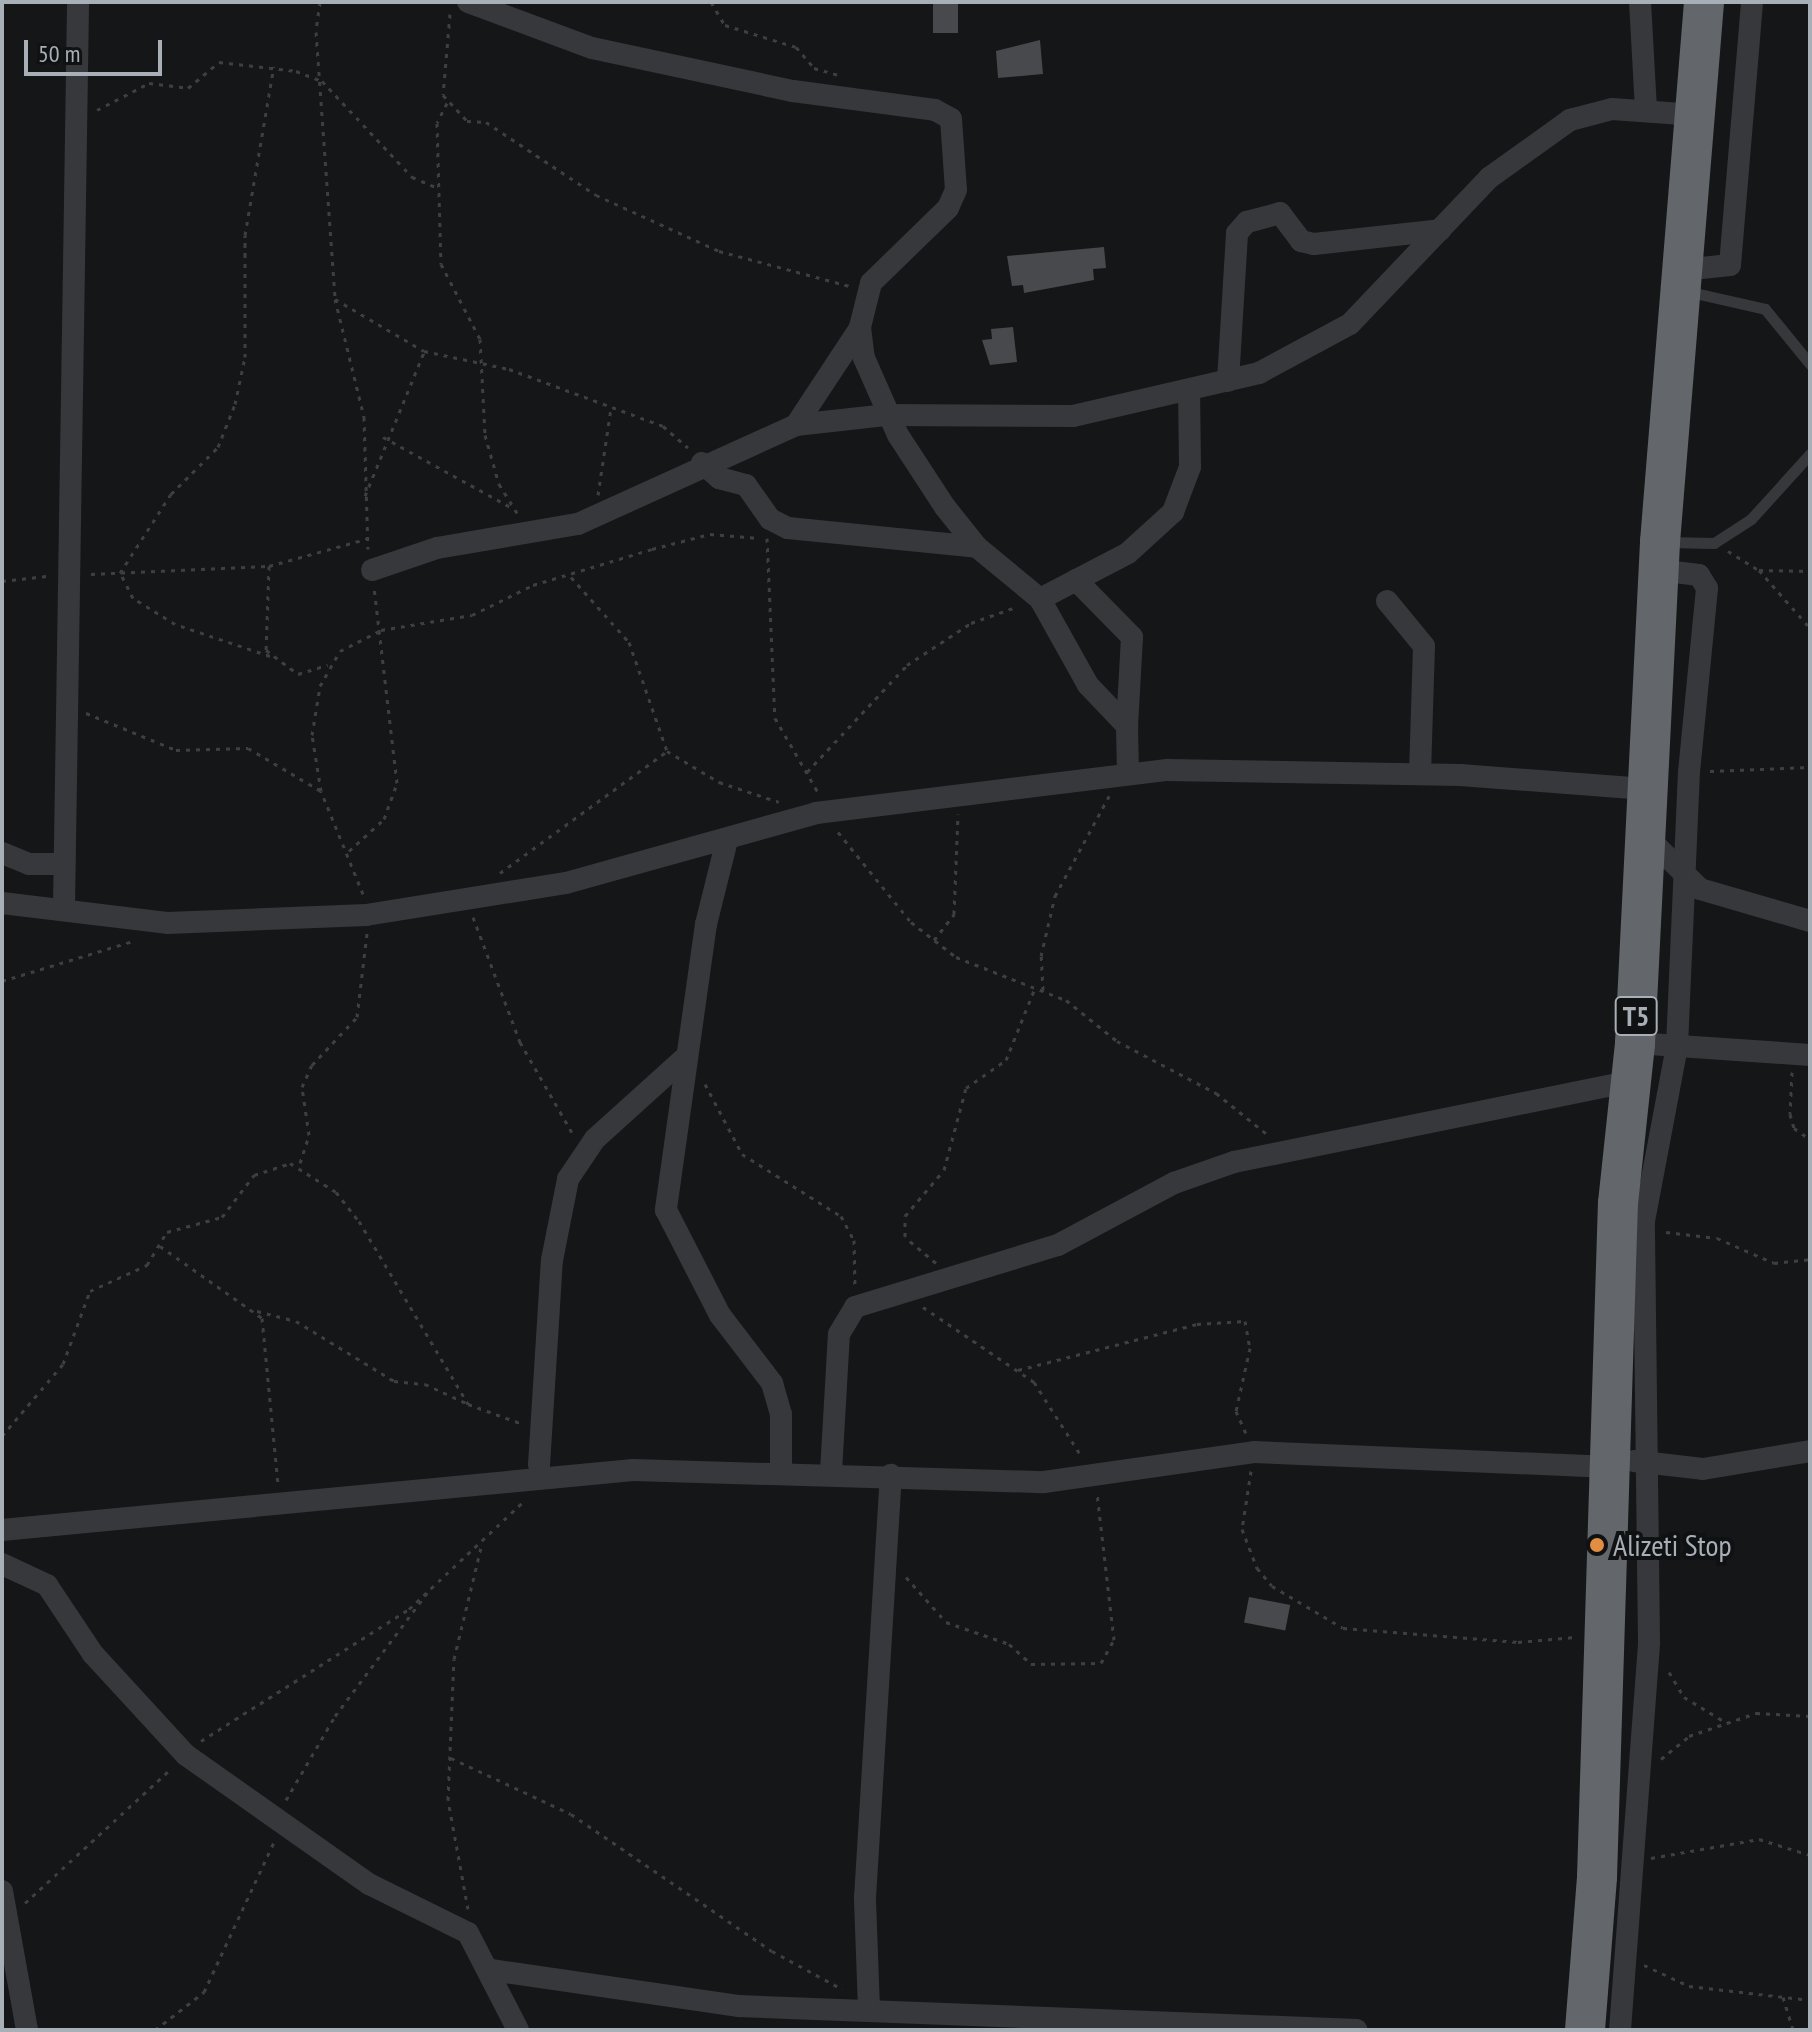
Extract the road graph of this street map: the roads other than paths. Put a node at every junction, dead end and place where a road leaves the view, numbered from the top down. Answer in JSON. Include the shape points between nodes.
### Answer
{"nodes":[{"id":1,"x":78,"y":2,"type":"edge"},
{"id":2,"x":468,"y":2,"type":"edge"},
{"id":3,"x":1640,"y":2,"type":"edge"},
{"id":4,"x":1704,"y":2,"type":"edge"},
{"id":5,"x":1752,"y":2,"type":"edge"},
{"id":6,"x":1646,"y":111,"type":"junction"},
{"id":7,"x":1696,"y":115,"type":"junction"},
{"id":8,"x":1440,"y":230,"type":"junction"},
{"id":9,"x":1682,"y":281,"type":"junction"},
{"id":10,"x":860,"y":327,"type":"junction"},
{"id":11,"x":1810,"y":364,"type":"edge"},
{"id":12,"x":1228,"y":381,"type":"junction"},
{"id":13,"x":1189,"y":390,"type":"junction"},
{"id":14,"x":887,"y":415,"type":"junction"},
{"id":15,"x":796,"y":425,"type":"junction"},
{"id":16,"x":1810,"y":454,"type":"edge"},
{"id":17,"x":702,"y":463,"type":"junction"},
{"id":18,"x":977,"y":547,"type":"junction"},
{"id":19,"x":1659,"y":556,"type":"junction"},
{"id":20,"x":372,"y":570,"type":"road end"},
{"id":21,"x":1076,"y":580,"type":"junction"},
{"id":22,"x":1040,"y":599,"type":"junction"},
{"id":23,"x":1387,"y":601,"type":"dead end"},
{"id":24,"x":1127,"y":726,"type":"junction"},
{"id":25,"x":1124,"y":774,"type":"junction"},
{"id":26,"x":1420,"y":774,"type":"junction"},
{"id":27,"x":1648,"y":789,"type":"junction"},
{"id":28,"x":1644,"y":835,"type":"junction"},
{"id":29,"x":727,"y":840,"type":"junction"},
{"id":30,"x":2,"y":853,"type":"edge"},
{"id":31,"x":64,"y":864,"type":"junction"},
{"id":32,"x":1684,"y":873,"type":"junction"},
{"id":33,"x":2,"y":903,"type":"edge"},
{"id":34,"x":64,"y":908,"type":"junction"},
{"id":35,"x":1810,"y":921,"type":"edge"},
{"id":36,"x":1677,"y":1046,"type":"junction"},
{"id":37,"x":1801,"y":1054,"type":"edge"},
{"id":38,"x":687,"y":1056,"type":"junction"},
{"id":39,"x":1633,"y":1062,"type":"junction"},
{"id":40,"x":1810,"y":1451,"type":"edge"},
{"id":41,"x":1605,"y":1462,"type":"junction"},
{"id":42,"x":1649,"y":1463,"type":"junction"},
{"id":43,"x":831,"y":1472,"type":"junction"},
{"id":44,"x":781,"y":1473,"type":"junction"},
{"id":45,"x":541,"y":1474,"type":"junction"},
{"id":46,"x":891,"y":1475,"type":"junction"},
{"id":47,"x":2,"y":1530,"type":"edge"},
{"id":48,"x":2,"y":1564,"type":"edge"},
{"id":49,"x":3,"y":1897,"type":"edge"},
{"id":50,"x":491,"y":1970,"type":"junction"},
{"id":51,"x":869,"y":2004,"type":"junction"},
{"id":52,"x":27,"y":2030,"type":"edge"},
{"id":53,"x":518,"y":2030,"type":"edge"},
{"id":54,"x":1357,"y":2030,"type":"edge"},
{"id":55,"x":1585,"y":2030,"type":"edge"},
{"id":56,"x":1620,"y":2030,"type":"edge"}],
"edges":[{"from":1,"to":31,"type":"street","via":[[72,120]]},
{"from":2,"to":10,"type":"street","via":[[592,48],[793,91],[935,110],[951,119],[958,172],[948,208],[871,283]]},
{"from":3,"to":6,"type":"street"},
{"from":4,"to":7,"type":"highway","number":"T5"},
{"from":5,"to":9,"type":"street","via":[[1730,265]]},
{"from":6,"to":7,"type":"street"},
{"from":6,"to":8,"type":"street","via":[[1612,109],[1570,120],[1517,153]]},
{"from":7,"to":9,"type":"highway","number":"T5"},
{"from":8,"to":12,"type":"street","via":[[1350,324],[1275,366]]},
{"from":8,"to":12,"type":"street","via":[[1314,244],[1301,241],[1280,213],[1247,222],[1237,233]]},
{"from":9,"to":11,"type":"lane","via":[[1765,309]]},
{"from":9,"to":19,"type":"highway","number":"T5"},
{"from":10,"to":14,"type":"street","via":[[864,358]]},
{"from":10,"to":15,"type":"street"},
{"from":12,"to":13,"type":"street"},
{"from":13,"to":14,"type":"street","via":[[1073,416]]},
{"from":13,"to":21,"type":"street","via":[[1190,467],[1173,512],[1128,553]]},
{"from":14,"to":15,"type":"street"},
{"from":14,"to":18,"type":"street"},
{"from":15,"to":17,"type":"street"},
{"from":16,"to":19,"type":"lane","via":[[1751,519],[1714,543]]},
{"from":17,"to":18,"type":"street","via":[[719,478],[750,488],[768,529]]},
{"from":17,"to":20,"type":"street","via":[[597,517],[437,548]]},
{"from":18,"to":22,"type":"street"},
{"from":19,"to":27,"type":"highway","number":"T5"},
{"from":19,"to":32,"type":"street","via":[[1706,583]]},
{"from":21,"to":22,"type":"street"},
{"from":21,"to":24,"type":"street","via":[[1132,637]]},
{"from":22,"to":24,"type":"street","via":[[1088,685]]},
{"from":23,"to":26,"type":"street","via":[[1424,646]]},
{"from":24,"to":25,"type":"street"},
{"from":25,"to":26,"type":"street"},
{"from":25,"to":29,"type":"street","via":[[822,812]]},
{"from":26,"to":27,"type":"street"},
{"from":27,"to":28,"type":"highway","number":"T5"},
{"from":28,"to":32,"type":"street"},
{"from":28,"to":39,"type":"highway","number":"T5"},
{"from":29,"to":34,"type":"street","via":[[579,880],[366,915],[167,923]]},
{"from":29,"to":38,"type":"street"},
{"from":30,"to":31,"type":"street","via":[[29,864]]},
{"from":31,"to":34,"type":"street"},
{"from":32,"to":35,"type":"street","via":[[1737,903]]},
{"from":32,"to":36,"type":"street"},
{"from":33,"to":34,"type":"street"},
{"from":36,"to":37,"type":"street"},
{"from":36,"to":39,"type":"street"},
{"from":36,"to":42,"type":"street","via":[[1644,1221]]},
{"from":38,"to":44,"type":"street","via":[[667,1219],[720,1315],[772,1383],[781,1414]]},
{"from":38,"to":45,"type":"street","via":[[583,1151],[568,1179],[554,1246]]},
{"from":39,"to":41,"type":"highway","number":"T5"},
{"from":39,"to":43,"type":"street","via":[[1287,1155],[1203,1171],[1058,1245],[855,1307],[839,1334]]},
{"from":40,"to":42,"type":"street","via":[[1703,1469]]},
{"from":41,"to":42,"type":"street"},
{"from":41,"to":46,"type":"street","via":[[1254,1452],[1044,1482]]},
{"from":41,"to":55,"type":"highway","number":"T5","via":[[1597,1877]]},
{"from":42,"to":56,"type":"street","via":[[1649,1642]]},
{"from":43,"to":44,"type":"street"},
{"from":43,"to":46,"type":"street"},
{"from":44,"to":45,"type":"street"},
{"from":45,"to":47,"type":"street"},
{"from":46,"to":51,"type":"street","via":[[882,1531],[865,1898]]},
{"from":48,"to":50,"type":"street","via":[[47,1585],[93,1654],[186,1755],[369,1884],[472,1938]]},
{"from":49,"to":52,"type":"street"},
{"from":50,"to":51,"type":"street","via":[[739,2006]]},
{"from":50,"to":53,"type":"street"},
{"from":51,"to":54,"type":"street"}]}
